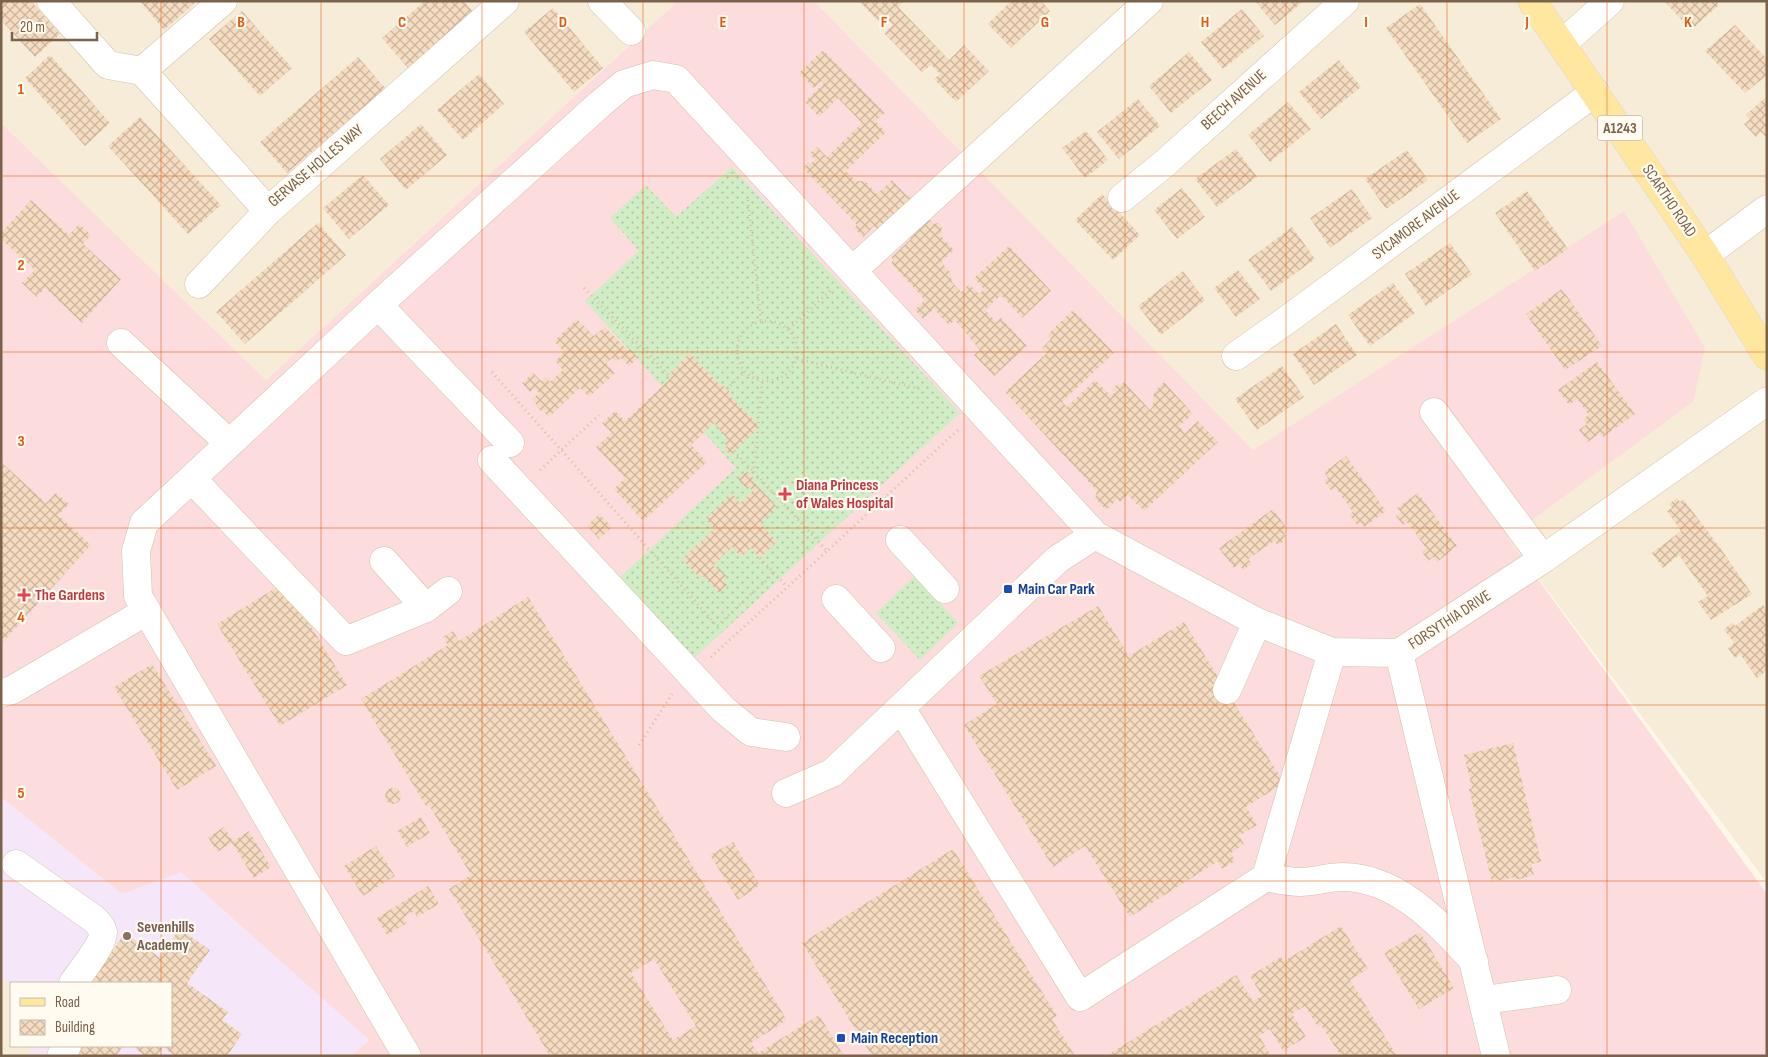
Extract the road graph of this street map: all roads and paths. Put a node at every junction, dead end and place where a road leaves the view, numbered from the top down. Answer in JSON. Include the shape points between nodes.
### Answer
{"nodes":[{"id":1,"x":51,"y":1,"type":"edge"},
{"id":2,"x":223,"y":1,"type":"edge"},
{"id":3,"x":505,"y":1,"type":"edge"},
{"id":4,"x":602,"y":1,"type":"edge"},
{"id":5,"x":1149,"y":1,"type":"edge"},
{"id":6,"x":1345,"y":1,"type":"edge"},
{"id":7,"x":1532,"y":1,"type":"edge"},
{"id":8,"x":1610,"y":1,"type":"edge"},
{"id":9,"x":631,"y":31,"type":"dead end"},
{"id":10,"x":1562,"y":44,"type":"junction"},
{"id":11,"x":142,"y":71,"type":"junction"},
{"id":12,"x":1595,"y":92,"type":"junction"},
{"id":13,"x":759,"y":168,"type":"junction"},
{"id":14,"x":1122,"y":198,"type":"dead end"},
{"id":15,"x":1767,"y":208,"type":"edge"},
{"id":16,"x":268,"y":211,"type":"junction"},
{"id":17,"x":1706,"y":256,"type":"junction"},
{"id":18,"x":853,"y":270,"type":"junction"},
{"id":19,"x":199,"y":284,"type":"dead end"},
{"id":20,"x":584,"y":288,"type":"dead end"},
{"id":21,"x":378,"y":305,"type":"junction"},
{"id":22,"x":760,"y":321,"type":"junction"},
{"id":23,"x":789,"y":329,"type":"junction"},
{"id":24,"x":122,"y":343,"type":"dead end"},
{"id":25,"x":646,"y":352,"type":"junction"},
{"id":26,"x":736,"y":352,"type":"junction"},
{"id":27,"x":1236,"y":356,"type":"dead end"},
{"id":28,"x":1767,"y":356,"type":"edge"},
{"id":29,"x":797,"y":360,"type":"junction"},
{"id":30,"x":492,"y":372,"type":"dead end"},
{"id":31,"x":744,"y":372,"type":"junction"},
{"id":32,"x":668,"y":374,"type":"dead end"},
{"id":33,"x":762,"y":382,"type":"junction"},
{"id":34,"x":955,"y":382,"type":"junction"},
{"id":35,"x":726,"y":389,"type":"dead end"},
{"id":36,"x":1767,"y":401,"type":"edge"},
{"id":37,"x":980,"y":409,"type":"junction"},
{"id":38,"x":1434,"y":412,"type":"dead end"},
{"id":39,"x":598,"y":415,"type":"dead end"},
{"id":40,"x":229,"y":443,"type":"junction"},
{"id":41,"x":734,"y":451,"type":"dead end"},
{"id":42,"x":754,"y":472,"type":"junction"},
{"id":43,"x":192,"y":479,"type":"junction"},
{"id":44,"x":519,"y":489,"type":"junction"},
{"id":45,"x":1095,"y":536,"type":"junction"},
{"id":46,"x":900,"y":540,"type":"dead end"},
{"id":47,"x":827,"y":551,"type":"junction"},
{"id":48,"x":760,"y":558,"type":"dead end"},
{"id":49,"x":1543,"y":559,"type":"junction"},
{"id":50,"x":384,"y":562,"type":"dead end"},
{"id":51,"x":774,"y":572,"type":"junction"},
{"id":52,"x":788,"y":587,"type":"junction"},
{"id":53,"x":945,"y":589,"type":"dead end"},
{"id":54,"x":448,"y":591,"type":"dead end"},
{"id":55,"x":836,"y":599,"type":"dead end"},
{"id":56,"x":426,"y":608,"type":"junction"},
{"id":57,"x":147,"y":611,"type":"junction"},
{"id":58,"x":1257,"y":622,"type":"junction"},
{"id":59,"x":881,"y":648,"type":"dead end"},
{"id":60,"x":1332,"y":652,"type":"junction"},
{"id":61,"x":1399,"y":653,"type":"junction"},
{"id":62,"x":691,"y":675,"type":"junction"},
{"id":63,"x":1226,"y":690,"type":"dead end"},
{"id":64,"x":1,"y":693,"type":"edge"},
{"id":65,"x":901,"y":708,"type":"junction"},
{"id":66,"x":786,"y":737,"type":"dead end"},
{"id":67,"x":639,"y":745,"type":"dead end"},
{"id":68,"x":786,"y":793,"type":"dead end"},
{"id":69,"x":16,"y":864,"type":"dead end"},
{"id":70,"x":1266,"y":877,"type":"junction"},
{"id":71,"x":1474,"y":961,"type":"junction"},
{"id":72,"x":75,"y":982,"type":"edge"},
{"id":73,"x":1558,"y":990,"type":"dead end"},
{"id":74,"x":1484,"y":1000,"type":"junction"},
{"id":75,"x":407,"y":1056,"type":"edge"},
{"id":76,"x":1496,"y":1056,"type":"edge"}],
"edges":[{"from":1,"to":11,"type":"street","via":[[108,65]]},
{"from":2,"to":11,"type":"street"},
{"from":3,"to":16,"type":"street","name":"GERVASE HOLLES WAY"},
{"from":4,"to":9,"type":"street"},
{"from":5,"to":18,"type":"street"},
{"from":6,"to":14,"type":"street","name":"BEECH AVENUE"},
{"from":7,"to":10,"type":"main road","name":"SCARTHO ROAD","number":"A1243"},
{"from":8,"to":10,"type":"street"},
{"from":10,"to":12,"type":"main road","name":"SCARTHO ROAD","number":"A1243"},
{"from":11,"to":16,"type":"street","name":"GERVASE HOLLES WAY"},
{"from":12,"to":17,"type":"main road","name":"SCARTHO ROAD","number":"A1243"},
{"from":12,"to":27,"type":"street","name":"SYCAMORE AVENUE"},
{"from":13,"to":18,"type":"street"},
{"from":13,"to":21,"type":"street","via":[[676,79],[653,75],[624,84]]},
{"from":13,"to":22,"type":"path","via":[[746,181]]},
{"from":15,"to":17,"type":"street"},
{"from":16,"to":19,"type":"street"},
{"from":17,"to":28,"type":"main road","name":"SCARTHO ROAD","number":"A1243"},
{"from":18,"to":23,"type":"path"},
{"from":18,"to":34,"type":"street"},
{"from":20,"to":25,"type":"path"},
{"from":21,"to":40,"type":"street"},
{"from":21,"to":44,"type":"street","via":[[501,451]]},
{"from":22,"to":23,"type":"path","via":[[771,321]]},
{"from":22,"to":26,"type":"path","via":[[744,331]]},
{"from":23,"to":29,"type":"path","via":[[798,351]]},
{"from":24,"to":40,"type":"street"},
{"from":25,"to":26,"type":"path"},
{"from":25,"to":32,"type":"path"},
{"from":26,"to":31,"type":"path"},
{"from":29,"to":33,"type":"path","via":[[785,376]]},
{"from":29,"to":34,"type":"path","via":[[942,394]]},
{"from":30,"to":51,"type":"path","via":[[717,626]]},
{"from":31,"to":33,"type":"path"},
{"from":31,"to":35,"type":"path"},
{"from":33,"to":42,"type":"path"},
{"from":34,"to":37,"type":"street"},
{"from":36,"to":49,"type":"street","name":"FORSYTHIA DRIVE"},
{"from":37,"to":45,"type":"street"},
{"from":37,"to":47,"type":"path"},
{"from":38,"to":49,"type":"street"},
{"from":39,"to":44,"type":"path"},
{"from":40,"to":43,"type":"street"},
{"from":41,"to":42,"type":"path"},
{"from":42,"to":47,"type":"path"},
{"from":43,"to":56,"type":"street","via":[[346,642]]},
{"from":43,"to":57,"type":"street","via":[[144,523],[136,552],[138,596]]},
{"from":44,"to":62,"type":"street"},
{"from":45,"to":58,"type":"street"},
{"from":45,"to":65,"type":"street","via":[[1058,559]]},
{"from":46,"to":53,"type":"street"},
{"from":47,"to":52,"type":"path"},
{"from":48,"to":51,"type":"path"},
{"from":49,"to":61,"type":"street","name":"FORSYTHIA DRIVE"},
{"from":50,"to":56,"type":"street"},
{"from":51,"to":52,"type":"path"},
{"from":52,"to":62,"type":"path"},
{"from":54,"to":56,"type":"street"},
{"from":55,"to":59,"type":"street"},
{"from":57,"to":64,"type":"street","via":[[12,690]]},
{"from":57,"to":75,"type":"street"},
{"from":58,"to":60,"type":"street"},
{"from":58,"to":63,"type":"street"},
{"from":60,"to":61,"type":"street"},
{"from":60,"to":70,"type":"street"},
{"from":61,"to":71,"type":"street","name":"FORSYTHIA DRIVE"},
{"from":62,"to":66,"type":"street","via":[[723,709],[751,732]]},
{"from":62,"to":67,"type":"path","via":[[669,696]]},
{"from":65,"to":68,"type":"street","via":[[832,774]]},
{"from":65,"to":70,"type":"street","via":[[1080,997]]},
{"from":69,"to":72,"type":"street","via":[[100,925],[102,940]]},
{"from":70,"to":71,"type":"street","via":[[1300,882],[1343,877],[1370,880],[1393,890],[1422,910]]},
{"from":71,"to":74,"type":"street","name":"FORSYTHIA DRIVE"},
{"from":73,"to":74,"type":"street"},
{"from":74,"to":76,"type":"street","name":"FORSYTHIA DRIVE"}]}
